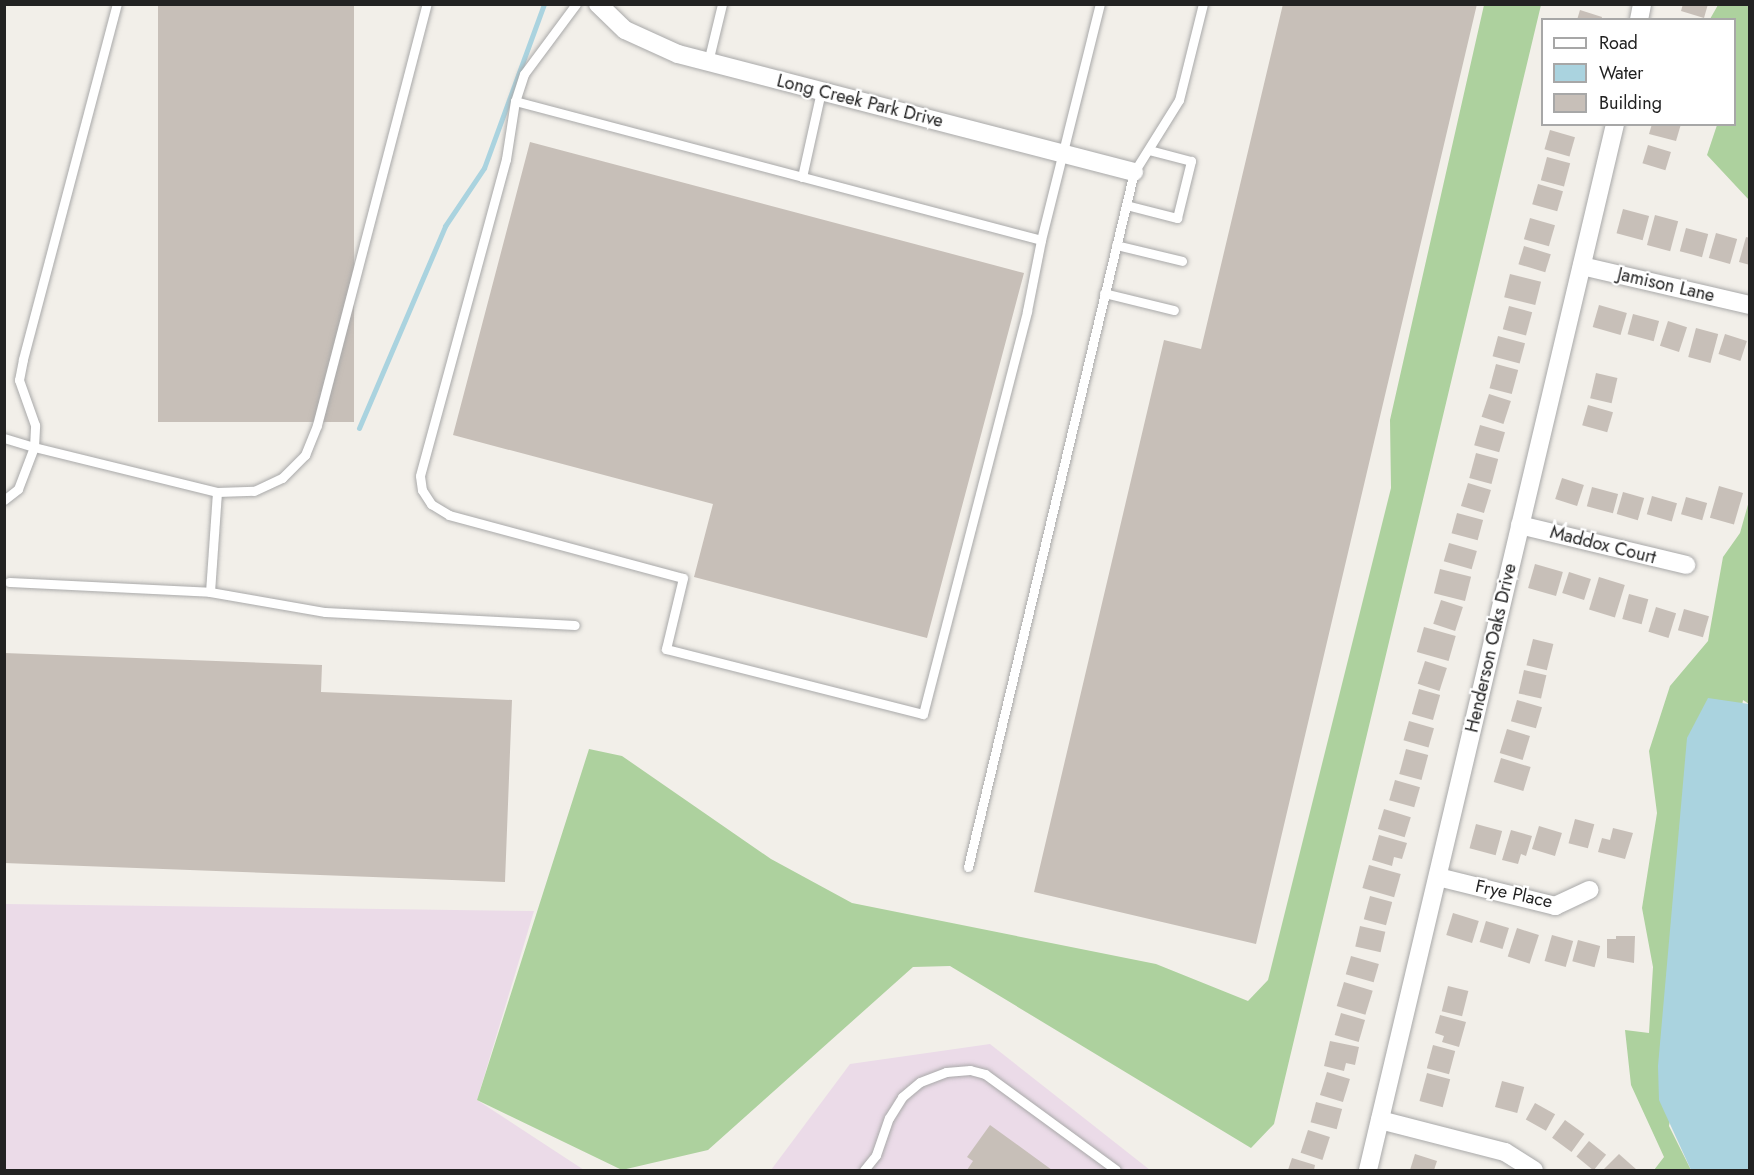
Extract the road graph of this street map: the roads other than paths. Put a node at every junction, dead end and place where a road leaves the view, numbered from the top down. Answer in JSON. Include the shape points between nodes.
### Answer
{"nodes":[{"id":1,"x":117,"y":4,"type":"edge"},
{"id":2,"x":427,"y":4,"type":"edge"},
{"id":3,"x":576,"y":4,"type":"edge"},
{"id":4,"x":598,"y":4,"type":"edge"},
{"id":5,"x":722,"y":4,"type":"edge"},
{"id":6,"x":1100,"y":4,"type":"edge"},
{"id":7,"x":1203,"y":4,"type":"edge"},
{"id":8,"x":708,"y":62,"type":"junction"},
{"id":9,"x":821,"y":91,"type":"junction"},
{"id":10,"x":515,"y":102,"type":"junction"},
{"id":11,"x":1615,"y":126,"type":"edge"},
{"id":12,"x":1149,"y":150,"type":"junction"},
{"id":13,"x":1063,"y":153,"type":"junction"},
{"id":14,"x":1134,"y":172,"type":"junction"},
{"id":15,"x":802,"y":177,"type":"junction"},
{"id":16,"x":1126,"y":205,"type":"junction"},
{"id":17,"x":1041,"y":240,"type":"junction"},
{"id":18,"x":1116,"y":245,"type":"junction"},
{"id":19,"x":1182,"y":261,"type":"dead end"},
{"id":20,"x":1582,"y":266,"type":"junction"},
{"id":21,"x":1104,"y":293,"type":"junction"},
{"id":22,"x":1749,"y":305,"type":"edge"},
{"id":23,"x":1174,"y":310,"type":"dead end"},
{"id":24,"x":4,"y":438,"type":"edge"},
{"id":25,"x":34,"y":447,"type":"junction"},
{"id":26,"x":218,"y":492,"type":"junction"},
{"id":27,"x":4,"y":500,"type":"edge"},
{"id":28,"x":1520,"y":525,"type":"junction"},
{"id":29,"x":1686,"y":565,"type":"dead end"},
{"id":30,"x":9,"y":582,"type":"dead end"},
{"id":31,"x":210,"y":592,"type":"junction"},
{"id":32,"x":575,"y":625,"type":"dead end"},
{"id":33,"x":968,"y":867,"type":"dead end"},
{"id":34,"x":1438,"y":877,"type":"junction"},
{"id":35,"x":1589,"y":890,"type":"dead end"},
{"id":36,"x":1380,"y":1120,"type":"junction"},
{"id":37,"x":864,"y":1170,"type":"edge"},
{"id":38,"x":1116,"y":1170,"type":"edge"},
{"id":39,"x":1368,"y":1170,"type":"edge"},
{"id":40,"x":1534,"y":1170,"type":"edge"}],
"edges":[{"from":1,"to":25,"type":"lane","via":[[19,380],[35,425]]},
{"from":2,"to":26,"type":"lane","via":[[317,425],[305,455],[282,478],[254,490]]},
{"from":3,"to":10,"type":"lane","via":[[524,74]]},
{"from":4,"to":8,"type":"street","name":"Long Creek Park Drive","via":[[625,30],[678,54]]},
{"from":5,"to":8,"type":"lane"},
{"from":6,"to":13,"type":"lane"},
{"from":7,"to":12,"type":"lane","via":[[1179,100]]},
{"from":8,"to":9,"type":"street","name":"Long Creek Park Drive"},
{"from":9,"to":13,"type":"street","name":"Long Creek Park Drive"},
{"from":9,"to":15,"type":"lane"},
{"from":10,"to":15,"type":"lane"},
{"from":10,"to":17,"type":"lane","via":[[506,159],[420,476],[422,490],[431,504],[449,515],[683,578],[666,649],[923,714],[1027,311]]},
{"from":11,"to":20,"type":"street","name":"Henderson Oaks Drive"},
{"from":12,"to":14,"type":"lane"},
{"from":12,"to":16,"type":"lane","via":[[1191,161],[1177,218]]},
{"from":13,"to":14,"type":"street","name":"Long Creek Park Drive"},
{"from":13,"to":17,"type":"lane"},
{"from":14,"to":16,"type":"lane"},
{"from":15,"to":17,"type":"lane"},
{"from":16,"to":18,"type":"lane"},
{"from":18,"to":19,"type":"lane"},
{"from":18,"to":21,"type":"lane"},
{"from":20,"to":22,"type":"street","name":"Jamison Lane"},
{"from":20,"to":28,"type":"street","name":"Henderson Oaks Drive"},
{"from":21,"to":23,"type":"lane"},
{"from":21,"to":33,"type":"lane"},
{"from":24,"to":25,"type":"lane"},
{"from":25,"to":26,"type":"lane"},
{"from":25,"to":27,"type":"lane","via":[[18,489]]},
{"from":26,"to":31,"type":"lane"},
{"from":28,"to":29,"type":"street","name":"Maddox Court"},
{"from":28,"to":34,"type":"street","name":"Henderson Oaks Drive"},
{"from":30,"to":31,"type":"lane"},
{"from":31,"to":32,"type":"lane","via":[[325,612]]},
{"from":34,"to":35,"type":"street","name":"Frye Place","via":[[1555,906]]},
{"from":34,"to":36,"type":"street","name":"Henderson Oaks Drive"},
{"from":36,"to":39,"type":"street","name":"Henderson Oaks Drive"},
{"from":36,"to":40,"type":"street","via":[[1504,1152]]},
{"from":37,"to":38,"type":"lane","via":[[876,1155],[889,1118],[902,1098],[920,1082],[946,1072],[970,1070],[985,1074]]}]}
